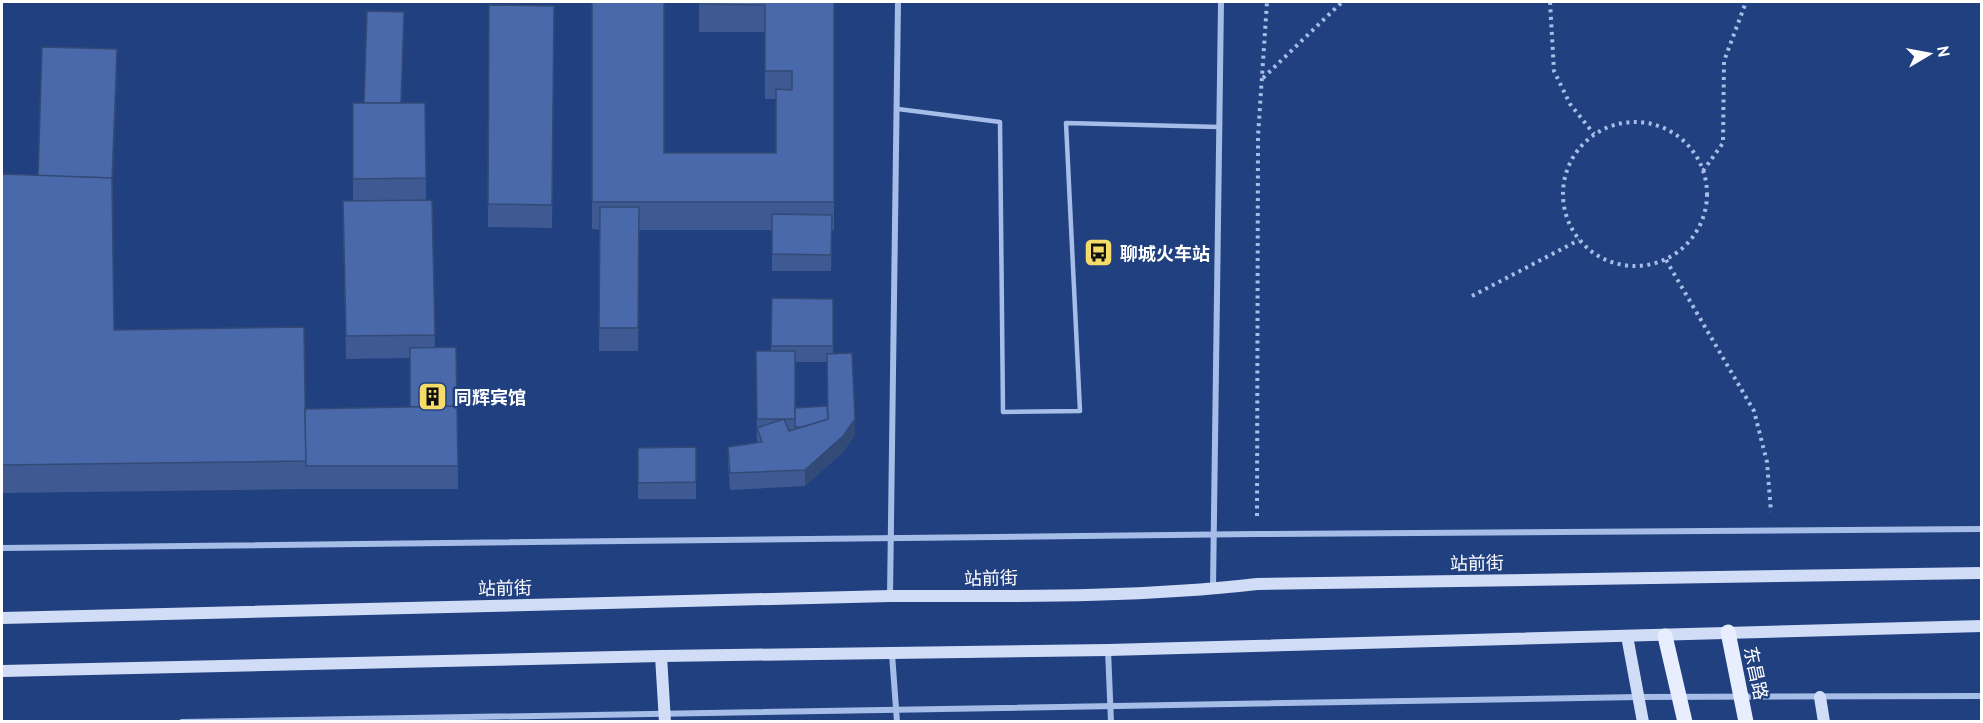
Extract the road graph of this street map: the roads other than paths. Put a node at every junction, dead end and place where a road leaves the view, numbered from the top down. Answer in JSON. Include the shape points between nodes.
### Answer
{"nodes":[{"id":1,"x":898,"y":2,"type":"edge"},
{"id":2,"x":1221,"y":2,"type":"edge"},
{"id":3,"x":898,"y":109,"type":"junction"},
{"id":4,"x":1218,"y":127,"type":"junction"},
{"id":5,"x":1982,"y":529,"type":"edge"},
{"id":6,"x":1212,"y":536,"type":"junction"},
{"id":7,"x":892,"y":538,"type":"junction"},
{"id":8,"x":2,"y":548,"type":"edge"},
{"id":9,"x":1982,"y":573,"type":"edge"},
{"id":10,"x":1213,"y":589,"type":"junction"},
{"id":11,"x":890,"y":596,"type":"junction"},
{"id":12,"x":2,"y":618,"type":"edge"},
{"id":13,"x":1982,"y":627,"type":"edge"},
{"id":14,"x":1728,"y":632,"type":"junction"},
{"id":15,"x":1627,"y":636,"type":"junction"},
{"id":16,"x":1665,"y":636,"type":"junction"},
{"id":17,"x":1108,"y":650,"type":"junction"},
{"id":18,"x":892,"y":654,"type":"junction"},
{"id":19,"x":661,"y":656,"type":"junction"},
{"id":20,"x":2,"y":671,"type":"edge"},
{"id":21,"x":1680,"y":696,"type":"junction"},
{"id":22,"x":1982,"y":696,"type":"edge"},
{"id":23,"x":1639,"y":697,"type":"junction"},
{"id":24,"x":1820,"y":697,"type":"junction"},
{"id":25,"x":1742,"y":698,"type":"junction"},
{"id":26,"x":1108,"y":706,"type":"junction"},
{"id":27,"x":894,"y":709,"type":"junction"},
{"id":28,"x":664,"y":717,"type":"edge"},
{"id":29,"x":182,"y":722,"type":"edge"},
{"id":30,"x":897,"y":722,"type":"edge"},
{"id":31,"x":1111,"y":722,"type":"edge"},
{"id":32,"x":1643,"y":722,"type":"edge"},
{"id":33,"x":1685,"y":722,"type":"edge"},
{"id":34,"x":1746,"y":722,"type":"edge"},
{"id":35,"x":1824,"y":722,"type":"edge"}],
"edges":[{"from":1,"to":3,"type":"street"},
{"from":2,"to":4,"type":"street"},
{"from":3,"to":4,"type":"lane","via":[[1000,122],[1003,412],[1080,411],[1066,123]]},
{"from":3,"to":7,"type":"street"},
{"from":4,"to":6,"type":"street"},
{"from":5,"to":6,"type":"street"},
{"from":6,"to":7,"type":"street"},
{"from":6,"to":10,"type":"street"},
{"from":7,"to":8,"type":"street"},
{"from":7,"to":11,"type":"street"},
{"from":9,"to":10,"type":"main road","name":"站前街","via":[[1257,584]]},
{"from":10,"to":11,"type":"main road","name":"站前街"},
{"from":11,"to":12,"type":"main road","name":"站前街"},
{"from":13,"to":14,"type":"main road"},
{"from":14,"to":16,"type":"main road"},
{"from":14,"to":25,"type":"main road","name":"东昌路"},
{"from":15,"to":16,"type":"main road"},
{"from":15,"to":17,"type":"main road"},
{"from":15,"to":23,"type":"main road"},
{"from":16,"to":21,"type":"main road"},
{"from":17,"to":18,"type":"main road"},
{"from":17,"to":26,"type":"street"},
{"from":18,"to":19,"type":"main road"},
{"from":18,"to":27,"type":"street"},
{"from":19,"to":20,"type":"main road"},
{"from":19,"to":28,"type":"main road"},
{"from":21,"to":23,"type":"street"},
{"from":21,"to":25,"type":"street"},
{"from":21,"to":33,"type":"main road"},
{"from":22,"to":24,"type":"street"},
{"from":23,"to":26,"type":"street"},
{"from":23,"to":32,"type":"main road"},
{"from":24,"to":25,"type":"street"},
{"from":24,"to":35,"type":"main road"},
{"from":25,"to":34,"type":"main road","name":"东昌路"},
{"from":26,"to":27,"type":"street"},
{"from":26,"to":31,"type":"street"},
{"from":27,"to":28,"type":"street"},
{"from":27,"to":30,"type":"street"},
{"from":28,"to":29,"type":"street"}]}
